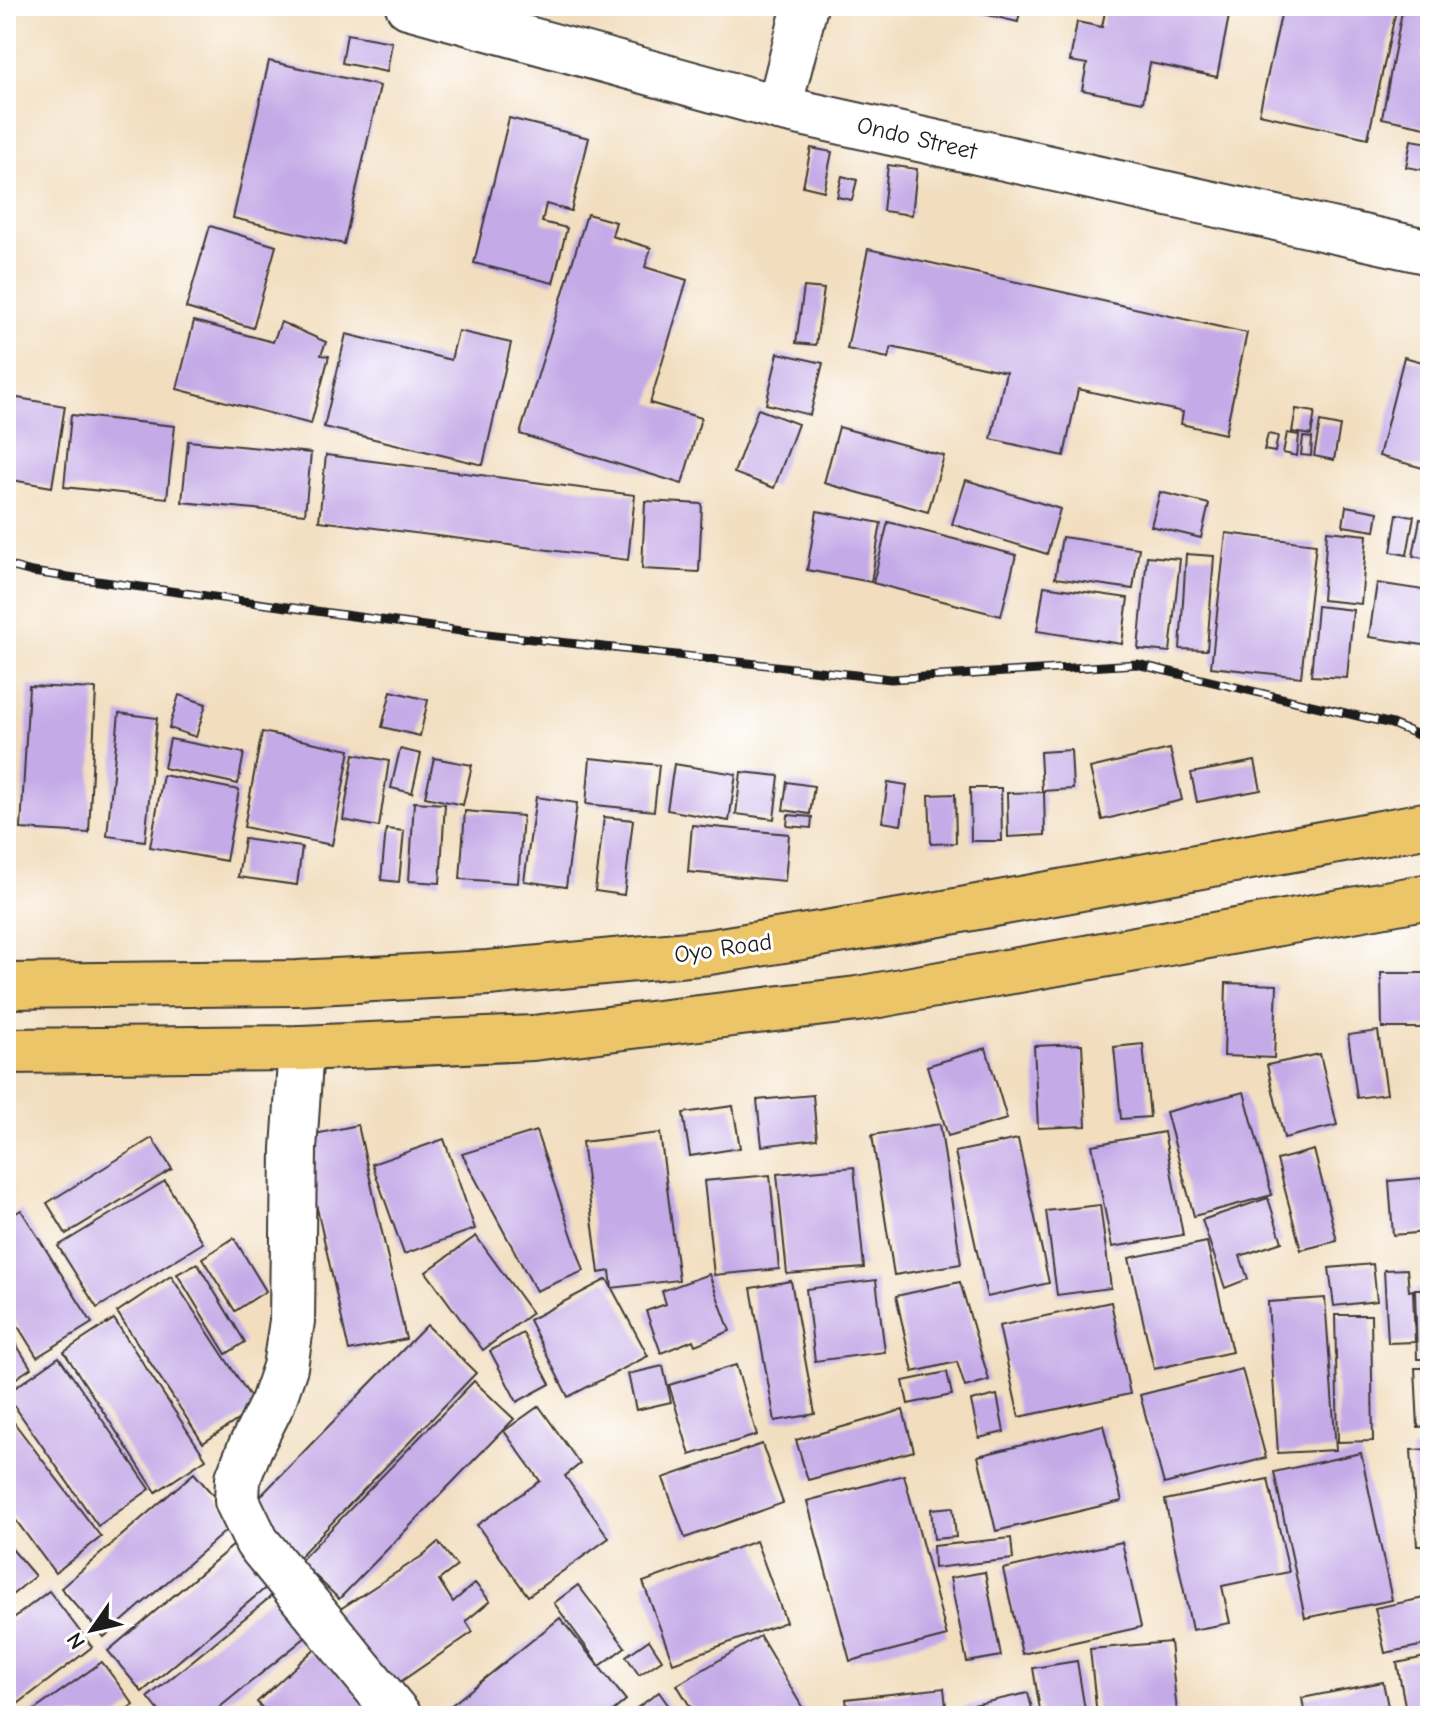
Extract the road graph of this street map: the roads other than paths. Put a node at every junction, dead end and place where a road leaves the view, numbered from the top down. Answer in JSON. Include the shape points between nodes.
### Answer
{"nodes":[{"id":1,"x":408,"y":6,"type":"edge"},
{"id":2,"x":805,"y":6,"type":"edge"},
{"id":3,"x":779,"y":108,"type":"junction"},
{"id":4,"x":1430,"y":252,"type":"edge"},
{"id":5,"x":1430,"y":824,"type":"edge"},
{"id":6,"x":1430,"y":896,"type":"edge"},
{"id":7,"x":6,"y":986,"type":"edge"},
{"id":8,"x":301,"y":1048,"type":"junction"},
{"id":9,"x":6,"y":1051,"type":"edge"},
{"id":10,"x":399,"y":1716,"type":"edge"}],
"edges":[{"from":1,"to":3,"type":"street","name":"Ondo Street"},
{"from":2,"to":3,"type":"street"},
{"from":3,"to":4,"type":"street","name":"Ondo Street"},
{"from":5,"to":7,"type":"main road","name":"Oyo Road","via":[[709,952],[488,973],[297,983]]},
{"from":6,"to":8,"type":"main road","via":[[857,999],[533,1038]]},
{"from":8,"to":9,"type":"main road"},
{"from":8,"to":10,"type":"street","via":[[292,1321],[285,1367],[238,1478],[237,1501],[257,1542]]}]}
